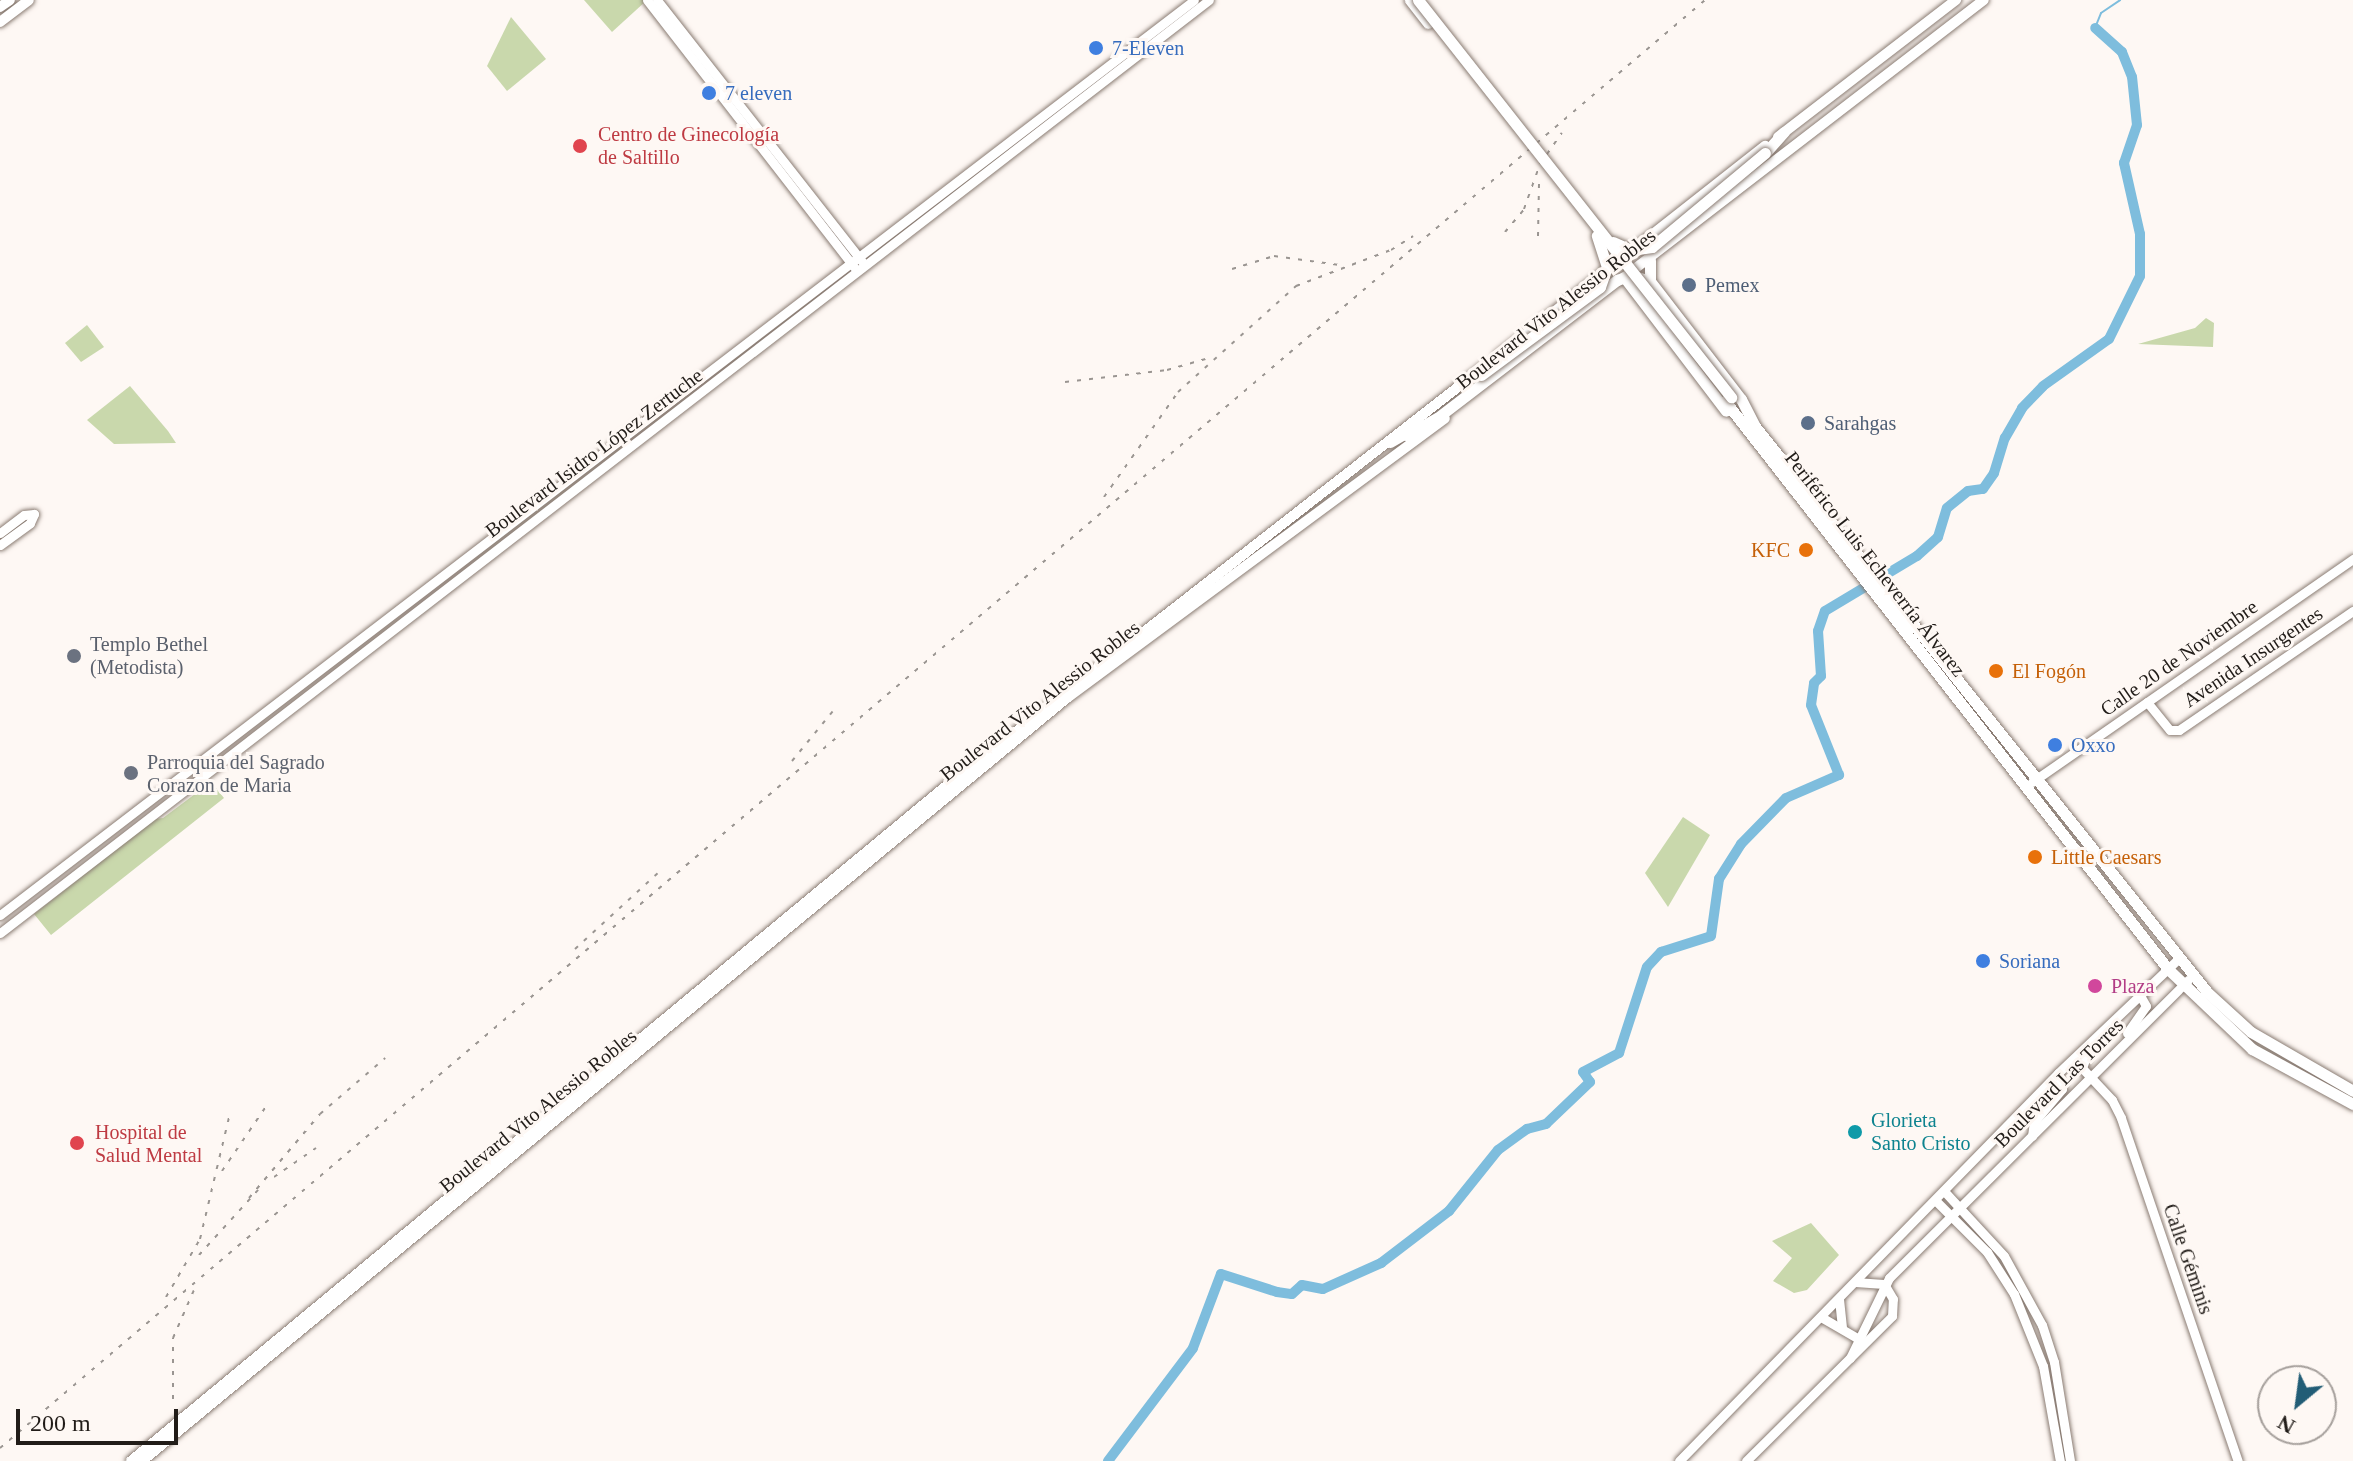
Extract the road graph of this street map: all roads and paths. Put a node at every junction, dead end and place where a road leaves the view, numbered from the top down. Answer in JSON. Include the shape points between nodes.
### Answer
{"nodes":[{"id":1,"x":10,"y":0,"type":"edge"},
{"id":2,"x":29,"y":0,"type":"edge"},
{"id":3,"x":647,"y":0,"type":"edge"},
{"id":4,"x":657,"y":0,"type":"edge"},
{"id":5,"x":1194,"y":0,"type":"edge"},
{"id":6,"x":1209,"y":0,"type":"edge"},
{"id":7,"x":1410,"y":0,"type":"edge"},
{"id":8,"x":1418,"y":0,"type":"edge"},
{"id":9,"x":1956,"y":0,"type":"edge"},
{"id":10,"x":1979,"y":1,"type":"edge"},
{"id":11,"x":0,"y":7,"type":"edge"},
{"id":12,"x":0,"y":22,"type":"edge"},
{"id":13,"x":1927,"y":24,"type":"junction"},
{"id":14,"x":1938,"y":37,"type":"junction"},
{"id":15,"x":1053,"y":115,"type":"junction"},
{"id":16,"x":1784,"y":132,"type":"junction"},
{"id":17,"x":1600,"y":234,"type":"junction"},
{"id":18,"x":1619,"y":241,"type":"dead end"},
{"id":19,"x":1639,"y":244,"type":"junction"},
{"id":20,"x":1661,"y":250,"type":"junction"},
{"id":21,"x":1650,"y":260,"type":"junction"},
{"id":22,"x":860,"y":266,"type":"junction"},
{"id":23,"x":1624,"y":277,"type":"junction"},
{"id":24,"x":1650,"y":281,"type":"junction"},
{"id":25,"x":1637,"y":296,"type":"junction"},
{"id":26,"x":1728,"y":399,"type":"junction"},
{"id":27,"x":1754,"y":426,"type":"junction"},
{"id":28,"x":1406,"y":435,"type":"junction"},
{"id":29,"x":1390,"y":442,"type":"junction"},
{"id":30,"x":1760,"y":445,"type":"junction"},
{"id":31,"x":0,"y":533,"type":"edge"},
{"id":32,"x":0,"y":545,"type":"edge"},
{"id":33,"x":483,"y":555,"type":"junction"},
{"id":34,"x":2353,"y":559,"type":"edge"},
{"id":35,"x":1862,"y":568,"type":"junction"},
{"id":36,"x":1182,"y":606,"type":"junction"},
{"id":37,"x":2353,"y":611,"type":"edge"},
{"id":38,"x":2147,"y":702,"type":"junction"},
{"id":39,"x":2030,"y":782,"type":"junction"},
{"id":40,"x":0,"y":915,"type":"edge"},
{"id":41,"x":0,"y":933,"type":"edge"},
{"id":42,"x":2156,"y":953,"type":"junction"},
{"id":43,"x":2179,"y":958,"type":"junction"},
{"id":44,"x":2168,"y":969,"type":"junction"},
{"id":45,"x":2193,"y":975,"type":"junction"},
{"id":46,"x":2156,"y":980,"type":"junction"},
{"id":47,"x":2180,"y":985,"type":"junction"},
{"id":48,"x":2140,"y":995,"type":"junction"},
{"id":49,"x":2118,"y":1018,"type":"junction"},
{"id":50,"x":2120,"y":1046,"type":"junction"},
{"id":51,"x":2058,"y":1073,"type":"junction"},
{"id":52,"x":2090,"y":1078,"type":"junction"},
{"id":53,"x":2353,"y":1091,"type":"edge"},
{"id":54,"x":2353,"y":1104,"type":"edge"},
{"id":55,"x":2032,"y":1136,"type":"junction"},
{"id":56,"x":1955,"y":1180,"type":"junction"},
{"id":57,"x":1944,"y":1191,"type":"junction"},
{"id":58,"x":1969,"y":1199,"type":"junction"},
{"id":59,"x":1935,"y":1200,"type":"junction"},
{"id":60,"x":1960,"y":1208,"type":"junction"},
{"id":61,"x":1952,"y":1215,"type":"junction"},
{"id":62,"x":430,"y":1219,"type":"junction"},
{"id":63,"x":1855,"y":1282,"type":"junction"},
{"id":64,"x":1884,"y":1284,"type":"junction"},
{"id":65,"x":1839,"y":1299,"type":"junction"},
{"id":66,"x":1821,"y":1317,"type":"junction"},
{"id":67,"x":1842,"y":1328,"type":"junction"},
{"id":68,"x":1862,"y":1341,"type":"junction"},
{"id":69,"x":131,"y":1461,"type":"edge"},
{"id":70,"x":142,"y":1461,"type":"edge"},
{"id":71,"x":1679,"y":1461,"type":"edge"},
{"id":72,"x":1746,"y":1461,"type":"edge"},
{"id":73,"x":2060,"y":1461,"type":"edge"},
{"id":74,"x":2070,"y":1461,"type":"edge"},
{"id":75,"x":2238,"y":1461,"type":"edge"}],
"edges":[{"from":1,"to":11,"type":"main road"},
{"from":2,"to":12,"type":"main road"},
{"from":3,"to":22,"type":"main road"},
{"from":4,"to":22,"type":"main road"},
{"from":5,"to":15,"type":"main road","name":"Boulevard Isidro López Zertuche"},
{"from":6,"to":15,"type":"main road","name":"Boulevard Isidro López Zertuche"},
{"from":7,"to":17,"type":"highway","name":"Periférico Luis Echeverría Álvarez","bridge":true},
{"from":8,"to":17,"type":"highway","name":"Periférico Luis Echeverría Álvarez","bridge":true},
{"from":9,"to":13,"type":"main road","name":"Boulevard Vito Alessio Robles"},
{"from":10,"to":14,"type":"main road","name":"Boulevard Vito Alessio Robles"},
{"from":13,"to":14,"type":"main road"},
{"from":13,"to":16,"type":"main road","name":"Boulevard Vito Alessio Robles"},
{"from":14,"to":20,"type":"main road","name":"Boulevard Vito Alessio Robles"},
{"from":15,"to":22,"type":"main road","name":"Boulevard Isidro López Zertuche"},
{"from":16,"to":17,"type":"highway","bridge":true,"via":[[1652,247],[1624,248]]},
{"from":16,"to":19,"type":"main road","name":"Boulevard Vito Alessio Robles"},
{"from":17,"to":26,"type":"highway","name":"Periférico Luis Echeverría Álvarez","bridge":true},
{"from":17,"to":28,"type":"highway","bridge":true,"via":[[1607,267],[1600,287]]},
{"from":18,"to":19,"type":"main road"},
{"from":19,"to":20,"type":"main road"},
{"from":19,"to":23,"type":"highway"},
{"from":19,"to":29,"type":"main road","name":"Boulevard Vito Alessio Robles"},
{"from":20,"to":21,"type":"main road","name":"Boulevard Vito Alessio Robles"},
{"from":21,"to":23,"type":"main road","name":"Boulevard Vito Alessio Robles"},
{"from":21,"to":24,"type":"highway"},
{"from":22,"to":33,"type":"main road","name":"Boulevard Isidro López Zertuche"},
{"from":23,"to":24,"type":"highway"},
{"from":23,"to":25,"type":"highway"},
{"from":23,"to":28,"type":"highway","via":[[1437,418]]},
{"from":23,"to":36,"type":"main road","name":"Boulevard Vito Alessio Robles","via":[[1385,465]]},
{"from":24,"to":25,"type":"highway"},
{"from":24,"to":27,"type":"highway","via":[[1741,399]]},
{"from":25,"to":30,"type":"highway","via":[[1739,428]]},
{"from":26,"to":27,"type":"highway","name":"Periférico Luis Echeverría Álvarez"},
{"from":26,"to":30,"type":"highway","name":"Periférico Luis Echeverría Álvarez"},
{"from":27,"to":35,"type":"highway","name":"Periférico Luis Echeverría Álvarez"},
{"from":28,"to":29,"type":"highway"},
{"from":29,"to":36,"type":"main road","name":"Boulevard Vito Alessio Robles"},
{"from":30,"to":35,"type":"highway","name":"Periférico Luis Echeverría Álvarez"},
{"from":31,"to":32,"type":"main road","via":[[24,515],[34,514]]},
{"from":33,"to":40,"type":"main road","name":"Boulevard Isidro López Zertuche"},
{"from":33,"to":41,"type":"main road","name":"Boulevard Isidro López Zertuche"},
{"from":34,"to":38,"type":"main road","name":"Calle 20 de Noviembre"},
{"from":35,"to":39,"type":"highway","name":"Periférico Luis Echeverría Álvarez"},
{"from":36,"to":62,"type":"main road","name":"Boulevard Vito Alessio Robles","via":[[816,899]]},
{"from":37,"to":38,"type":"main road","name":"Avenida Insurgentes","via":[[2173,731]]},
{"from":38,"to":39,"type":"main road","name":"Calle 20 de Noviembre"},
{"from":39,"to":42,"type":"highway","name":"Periférico Luis Echeverría Álvarez"},
{"from":39,"to":43,"type":"highway","name":"Periférico Luis Echeverría Álvarez"},
{"from":42,"to":44,"type":"highway","name":"Periférico Luis Echeverría Álvarez"},
{"from":42,"to":46,"type":"main road","via":[[2161,964]]},
{"from":43,"to":44,"type":"main road","name":"Boulevard Las Torres"},
{"from":43,"to":45,"type":"highway","name":"Periférico Luis Echeverría Álvarez"},
{"from":43,"to":47,"type":"highway"},
{"from":44,"to":46,"type":"main road","name":"Boulevard Las Torres"},
{"from":44,"to":47,"type":"highway","name":"Periférico Luis Echeverría Álvarez"},
{"from":45,"to":47,"type":"main road","name":"Boulevard Las Torres"},
{"from":45,"to":53,"type":"highway","name":"Periférico Luis Echeverría Álvarez","via":[[2251,1032]]},
{"from":46,"to":48,"type":"main road","name":"Boulevard Las Torres"},
{"from":47,"to":50,"type":"main road","name":"Boulevard Las Torres"},
{"from":47,"to":54,"type":"highway","name":"Periférico Luis Echeverría Álvarez","via":[[2252,1049]]},
{"from":48,"to":49,"type":"main road","name":"Boulevard Las Torres"},
{"from":48,"to":50,"type":"main road","via":[[2146,1006]]},
{"from":49,"to":51,"type":"main road","name":"Boulevard Las Torres"},
{"from":49,"to":52,"type":"main road","via":[[2082,1060]]},
{"from":50,"to":52,"type":"main road","name":"Boulevard Las Torres"},
{"from":51,"to":55,"type":"main road","via":[[2062,1089],[2034,1122]]},
{"from":51,"to":56,"type":"main road","name":"Boulevard Las Torres"},
{"from":52,"to":55,"type":"main road","name":"Boulevard Las Torres"},
{"from":52,"to":75,"type":"main road","name":"Calle Géminis","via":[[2121,1118]]},
{"from":55,"to":58,"type":"main road","name":"Boulevard Las Torres"},
{"from":56,"to":57,"type":"main road","name":"Boulevard Las Torres"},
{"from":56,"to":58,"type":"main road","via":[[1955,1196]]},
{"from":57,"to":59,"type":"main road","name":"Boulevard Las Torres"},
{"from":57,"to":60,"type":"main road"},
{"from":58,"to":60,"type":"main road","name":"Boulevard Las Torres"},
{"from":59,"to":61,"type":"main road"},
{"from":59,"to":63,"type":"main road","name":"Boulevard Las Torres"},
{"from":60,"to":61,"type":"main road","name":"Boulevard Las Torres"},
{"from":60,"to":74,"type":"main road","via":[[2004,1256],[2042,1325],[2054,1362]]},
{"from":61,"to":64,"type":"main road","name":"Boulevard Las Torres"},
{"from":61,"to":73,"type":"main road","via":[[1987,1252],[2014,1294],[2043,1366]]},
{"from":62,"to":69,"type":"main road","name":"Boulevard Vito Alessio Robles"},
{"from":62,"to":70,"type":"main road","name":"Boulevard Vito Alessio Robles"},
{"from":63,"to":64,"type":"main road"},
{"from":63,"to":65,"type":"main road","name":"Boulevard Las Torres"},
{"from":64,"to":68,"type":"main road","name":"Boulevard Las Torres"},
{"from":64,"to":68,"type":"main road","name":"Boulevard Las Torres","via":[[1893,1299],[1892,1316]]},
{"from":65,"to":66,"type":"main road","name":"Boulevard Las Torres"},
{"from":65,"to":67,"type":"main road"},
{"from":66,"to":67,"type":"main road"},
{"from":66,"to":71,"type":"main road","name":"Boulevard Las Torres"},
{"from":67,"to":68,"type":"main road"},
{"from":68,"to":72,"type":"main road","name":"Boulevard Las Torres"}]}
